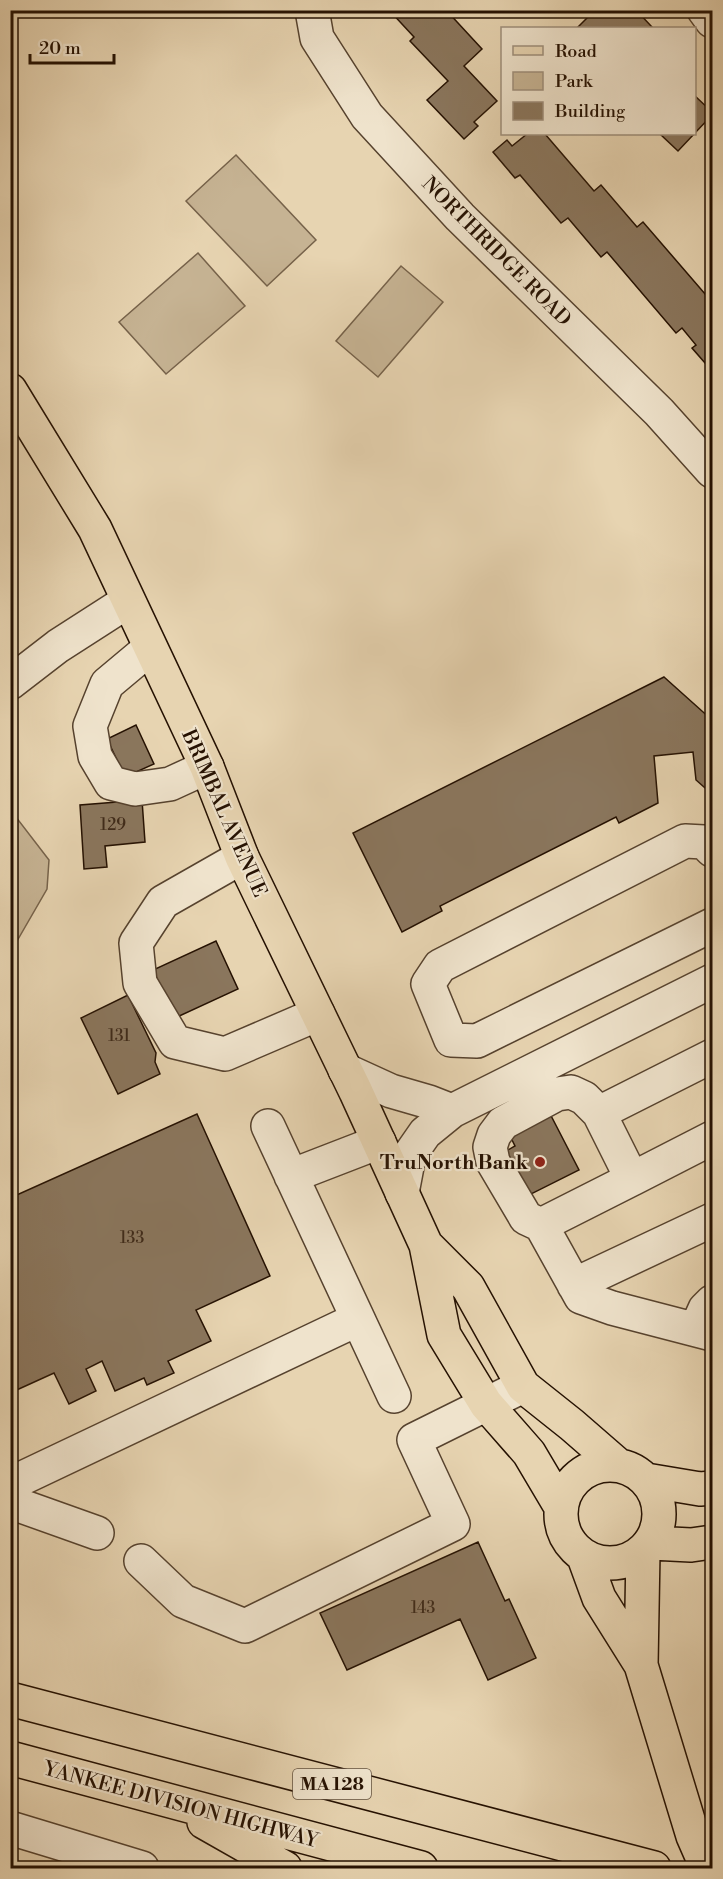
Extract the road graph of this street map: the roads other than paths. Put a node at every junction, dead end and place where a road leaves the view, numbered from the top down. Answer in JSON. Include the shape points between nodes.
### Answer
{"nodes":[{"id":1,"x":312,"y":10,"type":"edge"},
{"id":2,"x":704,"y":10,"type":"edge"},
{"id":3,"x":712,"y":21,"type":"edge"},
{"id":4,"x":10,"y":390,"type":"edge"},
{"id":5,"x":712,"y":471,"type":"edge"},
{"id":6,"x":128,"y":601,"type":"junction"},
{"id":7,"x":150,"y":648,"type":"junction"},
{"id":8,"x":10,"y":683,"type":"edge"},
{"id":9,"x":207,"y":767,"type":"junction"},
{"id":10,"x":712,"y":850,"type":"edge"},
{"id":11,"x":242,"y":857,"type":"junction"},
{"id":12,"x":712,"y":925,"type":"edge"},
{"id":13,"x":712,"y":981,"type":"edge"},
{"id":14,"x":318,"y":1014,"type":"junction"},
{"id":15,"x":712,"y":1056,"type":"edge"},
{"id":16,"x":345,"y":1070,"type":"junction"},
{"id":17,"x":452,"y":1111,"type":"junction"},
{"id":18,"x":599,"y":1113,"type":"junction"},
{"id":19,"x":268,"y":1126,"type":"dead end"},
{"id":20,"x":712,"y":1138,"type":"edge"},
{"id":21,"x":379,"y":1142,"type":"junction"},
{"id":22,"x":291,"y":1176,"type":"junction"},
{"id":23,"x":632,"y":1179,"type":"junction"},
{"id":24,"x":402,"y":1193,"type":"junction"},
{"id":25,"x":712,"y":1220,"type":"edge"},
{"id":26,"x":541,"y":1225,"type":"junction"},
{"id":27,"x":426,"y":1245,"type":"junction"},
{"id":28,"x":574,"y":1285,"type":"junction"},
{"id":29,"x":358,"y":1319,"type":"junction"},
{"id":30,"x":707,"y":1322,"type":"edge"},
{"id":31,"x":524,"y":1386,"type":"junction"},
{"id":32,"x":394,"y":1396,"type":"dead end"},
{"id":33,"x":486,"y":1404,"type":"junction"},
{"id":34,"x":632,"y":1472,"type":"junction"},
{"id":35,"x":10,"y":1484,"type":"edge"},
{"id":36,"x":712,"y":1488,"type":"edge"},
{"id":37,"x":10,"y":1502,"type":"edge"},
{"id":38,"x":561,"y":1507,"type":"junction"},
{"id":39,"x":97,"y":1533,"type":"dead end"},
{"id":40,"x":712,"y":1542,"type":"edge"},
{"id":41,"x":647,"y":1548,"type":"junction"},
{"id":42,"x":584,"y":1557,"type":"junction"},
{"id":43,"x":141,"y":1562,"type":"dead end"},
{"id":44,"x":641,"y":1665,"type":"junction"},
{"id":45,"x":10,"y":1677,"type":"edge"},
{"id":46,"x":10,"y":1700,"type":"edge"},
{"id":47,"x":10,"y":1758,"type":"edge"},
{"id":48,"x":163,"y":1799,"type":"junction"},
{"id":49,"x":431,"y":1810,"type":"junction"},
{"id":50,"x":10,"y":1828,"type":"edge"},
{"id":51,"x":142,"y":1869,"type":"edge"},
{"id":52,"x":285,"y":1869,"type":"edge"},
{"id":53,"x":421,"y":1869,"type":"edge"},
{"id":54,"x":654,"y":1869,"type":"edge"},
{"id":55,"x":707,"y":1869,"type":"edge"}],
"edges":[{"from":1,"to":5,"type":"street","name":"NORTHRIDGE ROAD","via":[[317,38],[367,116],[460,217],[659,412]]},
{"from":2,"to":3,"type":"street"},
{"from":4,"to":6,"type":"main road","name":"BRIMBAL AVENUE","via":[[95,529]]},
{"from":6,"to":7,"type":"main road","name":"BRIMBAL AVENUE"},
{"from":6,"to":8,"type":"street"},
{"from":7,"to":9,"type":"main road","name":"BRIMBAL AVENUE"},
{"from":7,"to":9,"type":"street","via":[[107,684],[90,726],[95,756],[111,783],[135,789],[170,784]]},
{"from":9,"to":11,"type":"main road","name":"BRIMBAL AVENUE"},
{"from":10,"to":12,"type":"street","via":[[704,842],[686,841],[440,966],[428,984],[451,1041],[477,1041]]},
{"from":11,"to":14,"type":"main road","name":"BRIMBAL AVENUE"},
{"from":11,"to":14,"type":"street","via":[[163,902],[136,943],[140,983],[175,1042],[225,1054]]},
{"from":13,"to":17,"type":"street"},
{"from":14,"to":16,"type":"main road","name":"BRIMBAL AVENUE"},
{"from":15,"to":18,"type":"street"},
{"from":16,"to":17,"type":"street","via":[[390,1091]]},
{"from":16,"to":21,"type":"main road","name":"BRIMBAL AVENUE"},
{"from":17,"to":24,"type":"street","via":[[425,1133],[409,1156]]},
{"from":18,"to":23,"type":"street"},
{"from":18,"to":26,"type":"street","via":[[571,1092],[557,1094],[503,1123],[494,1134],[490,1147],[493,1162],[526,1218]]},
{"from":19,"to":22,"type":"street"},
{"from":20,"to":23,"type":"street"},
{"from":21,"to":22,"type":"street"},
{"from":21,"to":24,"type":"main road","name":"BRIMBAL AVENUE"},
{"from":22,"to":29,"type":"street"},
{"from":23,"to":26,"type":"street"},
{"from":24,"to":27,"type":"main road","name":"BRIMBAL AVENUE"},
{"from":25,"to":28,"type":"street"},
{"from":26,"to":28,"type":"street"},
{"from":27,"to":31,"type":"main road","via":[[468,1287]]},
{"from":27,"to":33,"type":"main road","via":[[444,1335]]},
{"from":28,"to":30,"type":"street","via":[[581,1297],[612,1308]]},
{"from":29,"to":32,"type":"street"},
{"from":29,"to":35,"type":"street"},
{"from":31,"to":33,"type":"street"},
{"from":31,"to":34,"type":"main road"},
{"from":33,"to":38,"type":"main road","via":[[529,1453]]},
{"from":33,"to":43,"type":"street","via":[[414,1440],[453,1524],[245,1626],[183,1601]]},
{"from":34,"to":36,"type":"main road","via":[[700,1489]]},
{"from":34,"to":38,"type":"main road","via":[[603,1465],[588,1470],[570,1485]]},
{"from":34,"to":41,"type":"main road","via":[[656,1494],[660,1510],[658,1527]]},
{"from":37,"to":39,"type":"street"},
{"from":38,"to":42,"type":"main road","via":[[565,1535]]},
{"from":40,"to":41,"type":"main road"},
{"from":41,"to":42,"type":"main road","via":[[614,1564]]},
{"from":41,"to":44,"type":"main road"},
{"from":42,"to":44,"type":"main road","via":[[599,1598]]},
{"from":44,"to":55,"type":"main road","via":[[693,1836]]},
{"from":45,"to":49,"type":"main road"},
{"from":46,"to":49,"type":"main road","number":"MA 128"},
{"from":47,"to":48,"type":"main road","name":"YANKEE DIVISION HIGHWAY"},
{"from":48,"to":52,"type":"main road"},
{"from":48,"to":53,"type":"main road","name":"YANKEE DIVISION HIGHWAY"},
{"from":49,"to":54,"type":"main road","number":"MA 128"},
{"from":50,"to":51,"type":"street"}]}
